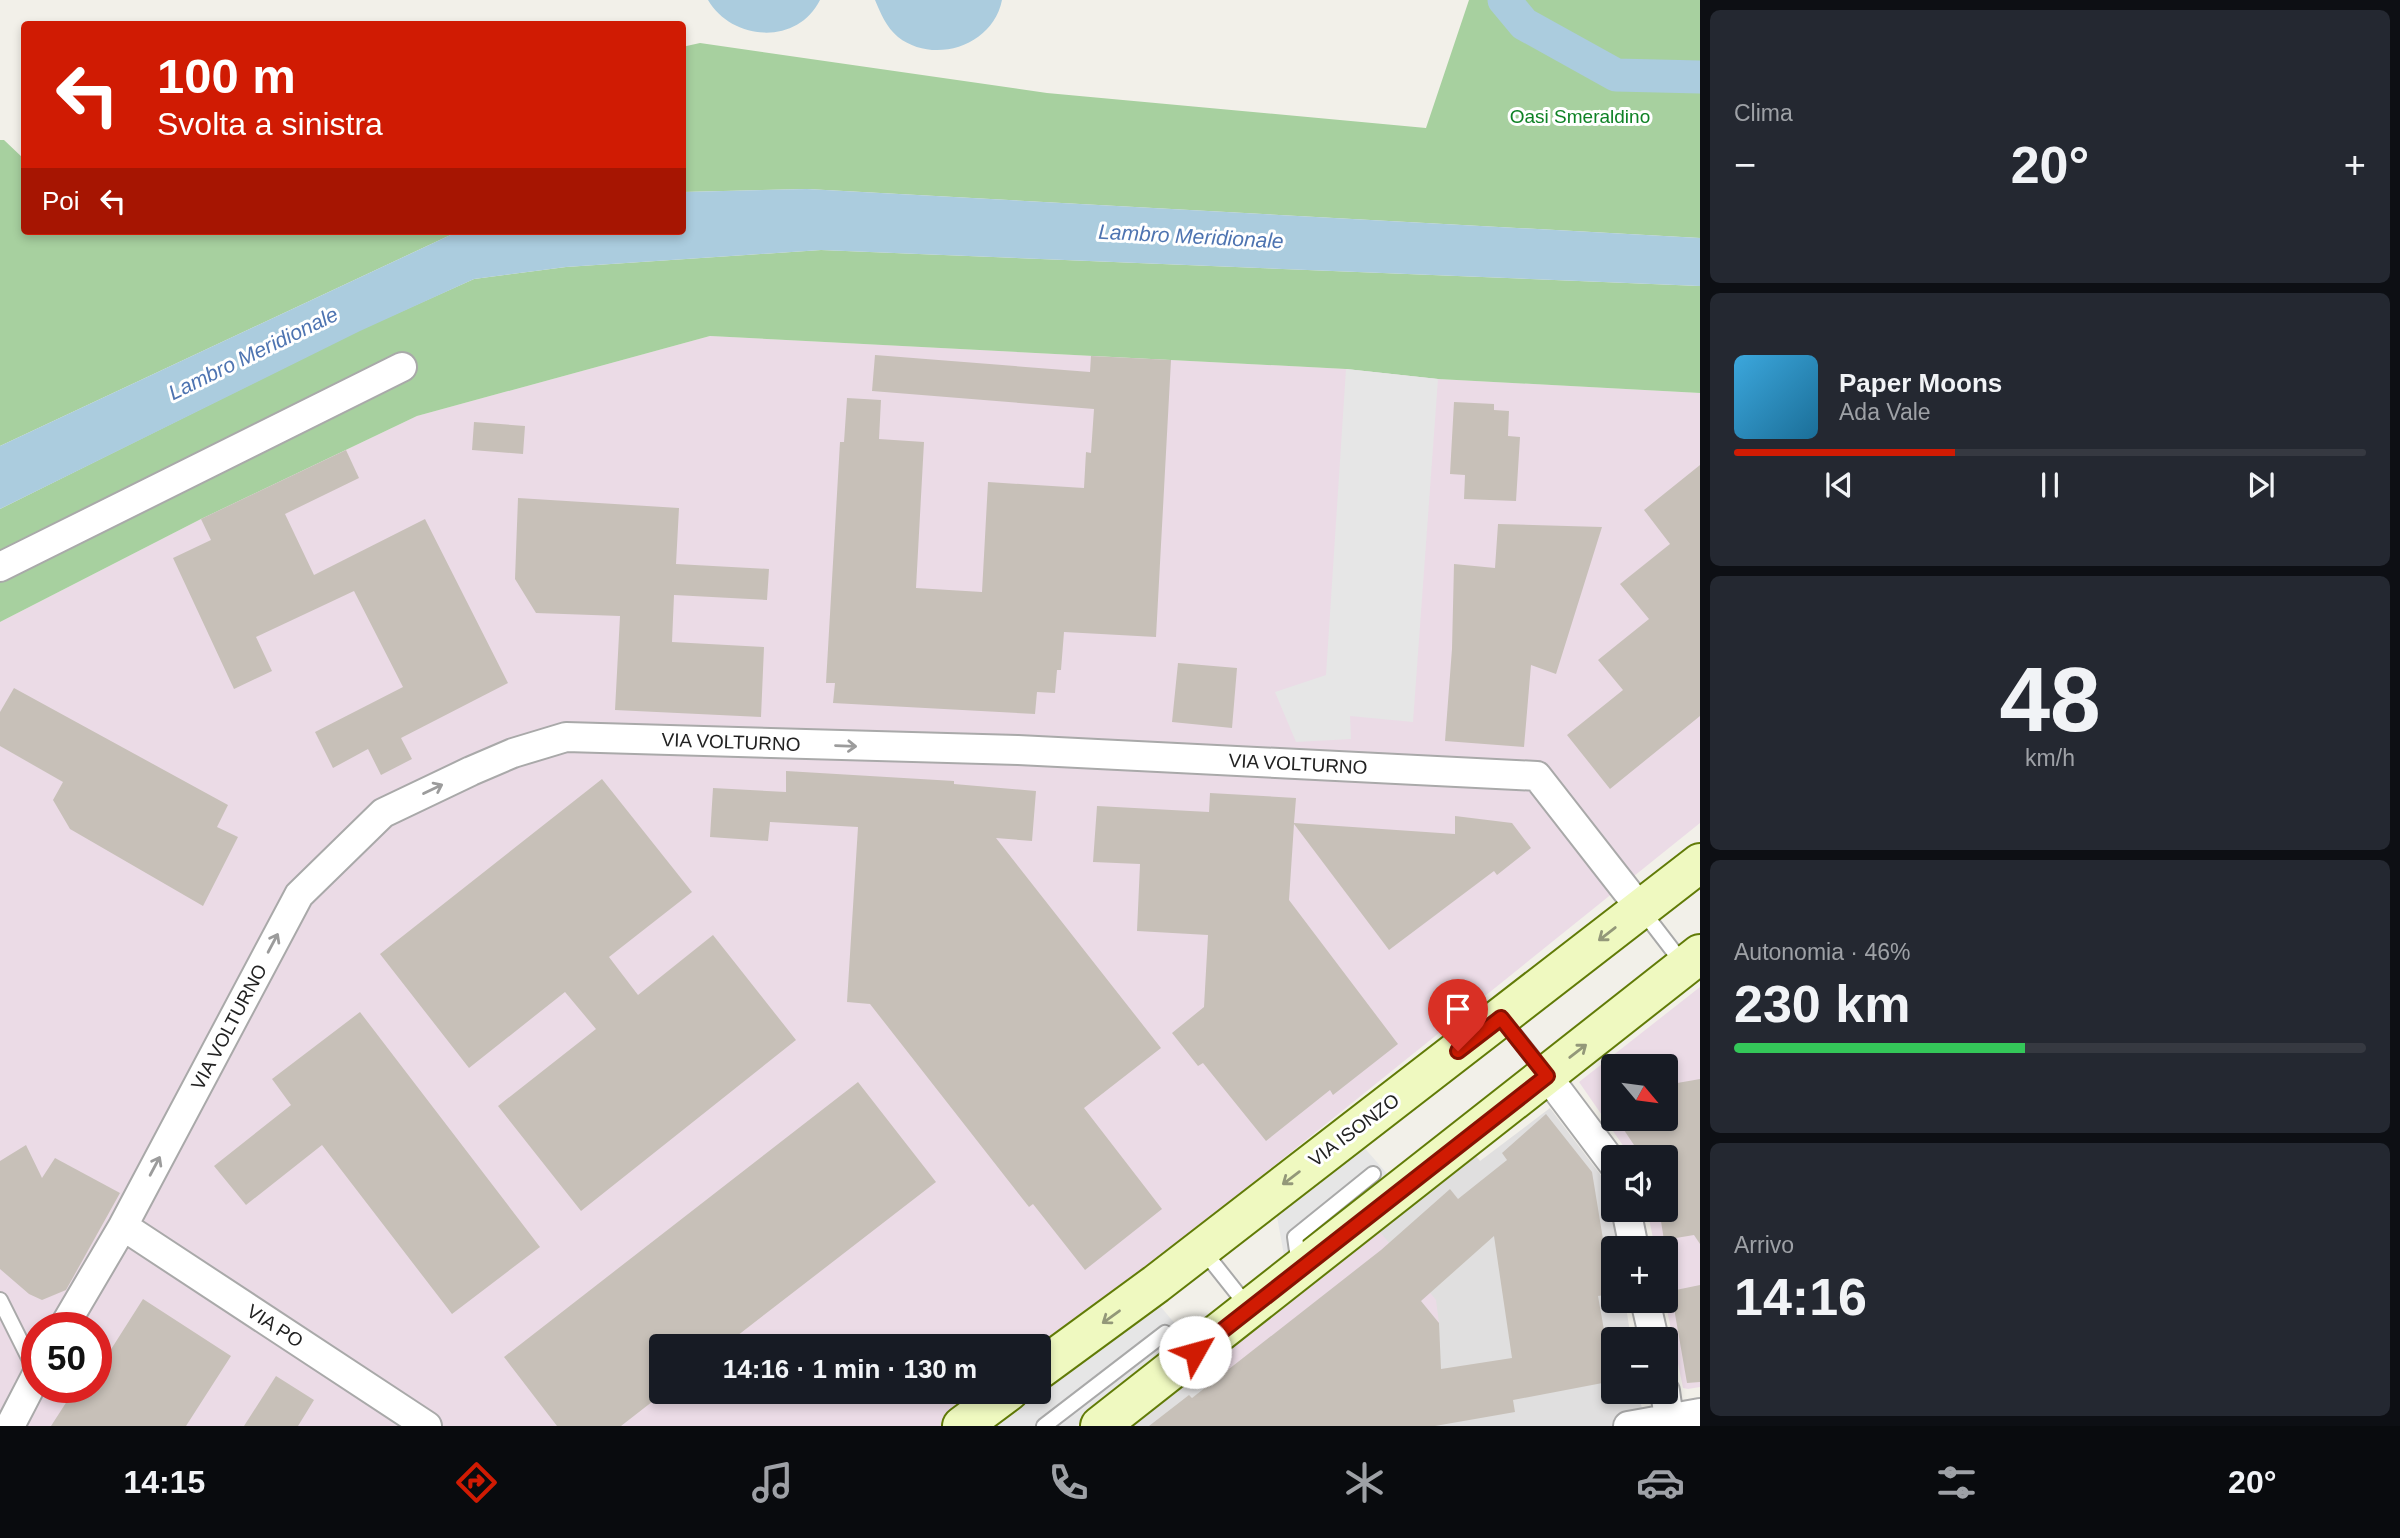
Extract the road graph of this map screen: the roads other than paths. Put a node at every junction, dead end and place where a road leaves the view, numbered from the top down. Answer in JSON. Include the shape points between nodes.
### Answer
{"nodes":[{"id":1,"x":402,"y":367,"type":"dead end"},
{"id":2,"x":0,"y":567,"type":"edge"},
{"id":3,"x":1700,"y":863,"type":"edge"},
{"id":4,"x":1640,"y":908,"type":"junction"},
{"id":5,"x":1693,"y":960,"type":"edge"},
{"id":6,"x":1501,"y":1018,"type":"junction"},
{"id":7,"x":1547,"y":1076,"type":"junction"},
{"id":8,"x":1601,"y":1148,"type":"edge"},
{"id":9,"x":1373,"y":1174,"type":"dead end"},
{"id":10,"x":123,"y":1226,"type":"junction"},
{"id":11,"x":1201,"y":1247,"type":"junction"},
{"id":12,"x":1300,"y":1269,"type":"junction"},
{"id":13,"x":0,"y":1300,"type":"edge"},
{"id":14,"x":1250,"y":1309,"type":"junction"},
{"id":15,"x":72,"y":1312,"type":"edge"},
{"id":16,"x":21,"y":1342,"type":"edge"},
{"id":17,"x":1195,"y":1352,"type":"junction"},
{"id":18,"x":1051,"y":1361,"type":"edge"},
{"id":19,"x":22,"y":1403,"type":"edge"},
{"id":20,"x":992,"y":1404,"type":"edge"},
{"id":21,"x":1669,"y":1412,"type":"edge"},
{"id":22,"x":1700,"y":1413,"type":"edge"},
{"id":23,"x":10,"y":1426,"type":"edge"},
{"id":24,"x":427,"y":1426,"type":"edge"},
{"id":25,"x":962,"y":1426,"type":"edge"},
{"id":26,"x":1044,"y":1426,"type":"edge"},
{"id":27,"x":1100,"y":1426,"type":"edge"},
{"id":28,"x":1628,"y":1426,"type":"edge"}],
"edges":[{"from":1,"to":2,"type":"street"},
{"from":3,"to":4,"type":"main road","name":"VIA ISONZO"},
{"from":4,"to":5,"type":"lane"},
{"from":4,"to":6,"type":"main road","name":"VIA ISONZO","one_way":true},
{"from":10,"to":4,"type":"street","name":"VIA VOLTURNO","one_way":true,"via":[[299,895],[383,813],[481,766],[566,737],[1031,751],[1537,776]]},
{"from":7,"to":5,"type":"main road","one_way":true},
{"from":6,"to":7,"type":"lane"},
{"from":6,"to":11,"type":"main road","name":"VIA ISONZO","one_way":true},
{"from":7,"to":8,"type":"street"},
{"from":7,"to":12,"type":"main road"},
{"from":9,"to":12,"type":"lane","via":[[1295,1237]]},
{"from":10,"to":15,"type":"street","name":"VIA VOLTURNO"},
{"from":10,"to":24,"type":"street","name":"VIA PO"},
{"from":11,"to":14,"type":"lane"},
{"from":11,"to":18,"type":"main road","name":"VIA ISONZO","one_way":true},
{"from":12,"to":14,"type":"main road"},
{"from":13,"to":16,"type":"lane"},
{"from":14,"to":17,"type":"main road"},
{"from":17,"to":26,"type":"lane","via":[[1165,1333]]},
{"from":17,"to":27,"type":"main road"},
{"from":19,"to":23,"type":"street"},
{"from":20,"to":25,"type":"main road"},
{"from":21,"to":22,"type":"street"},
{"from":21,"to":28,"type":"street"}]}
